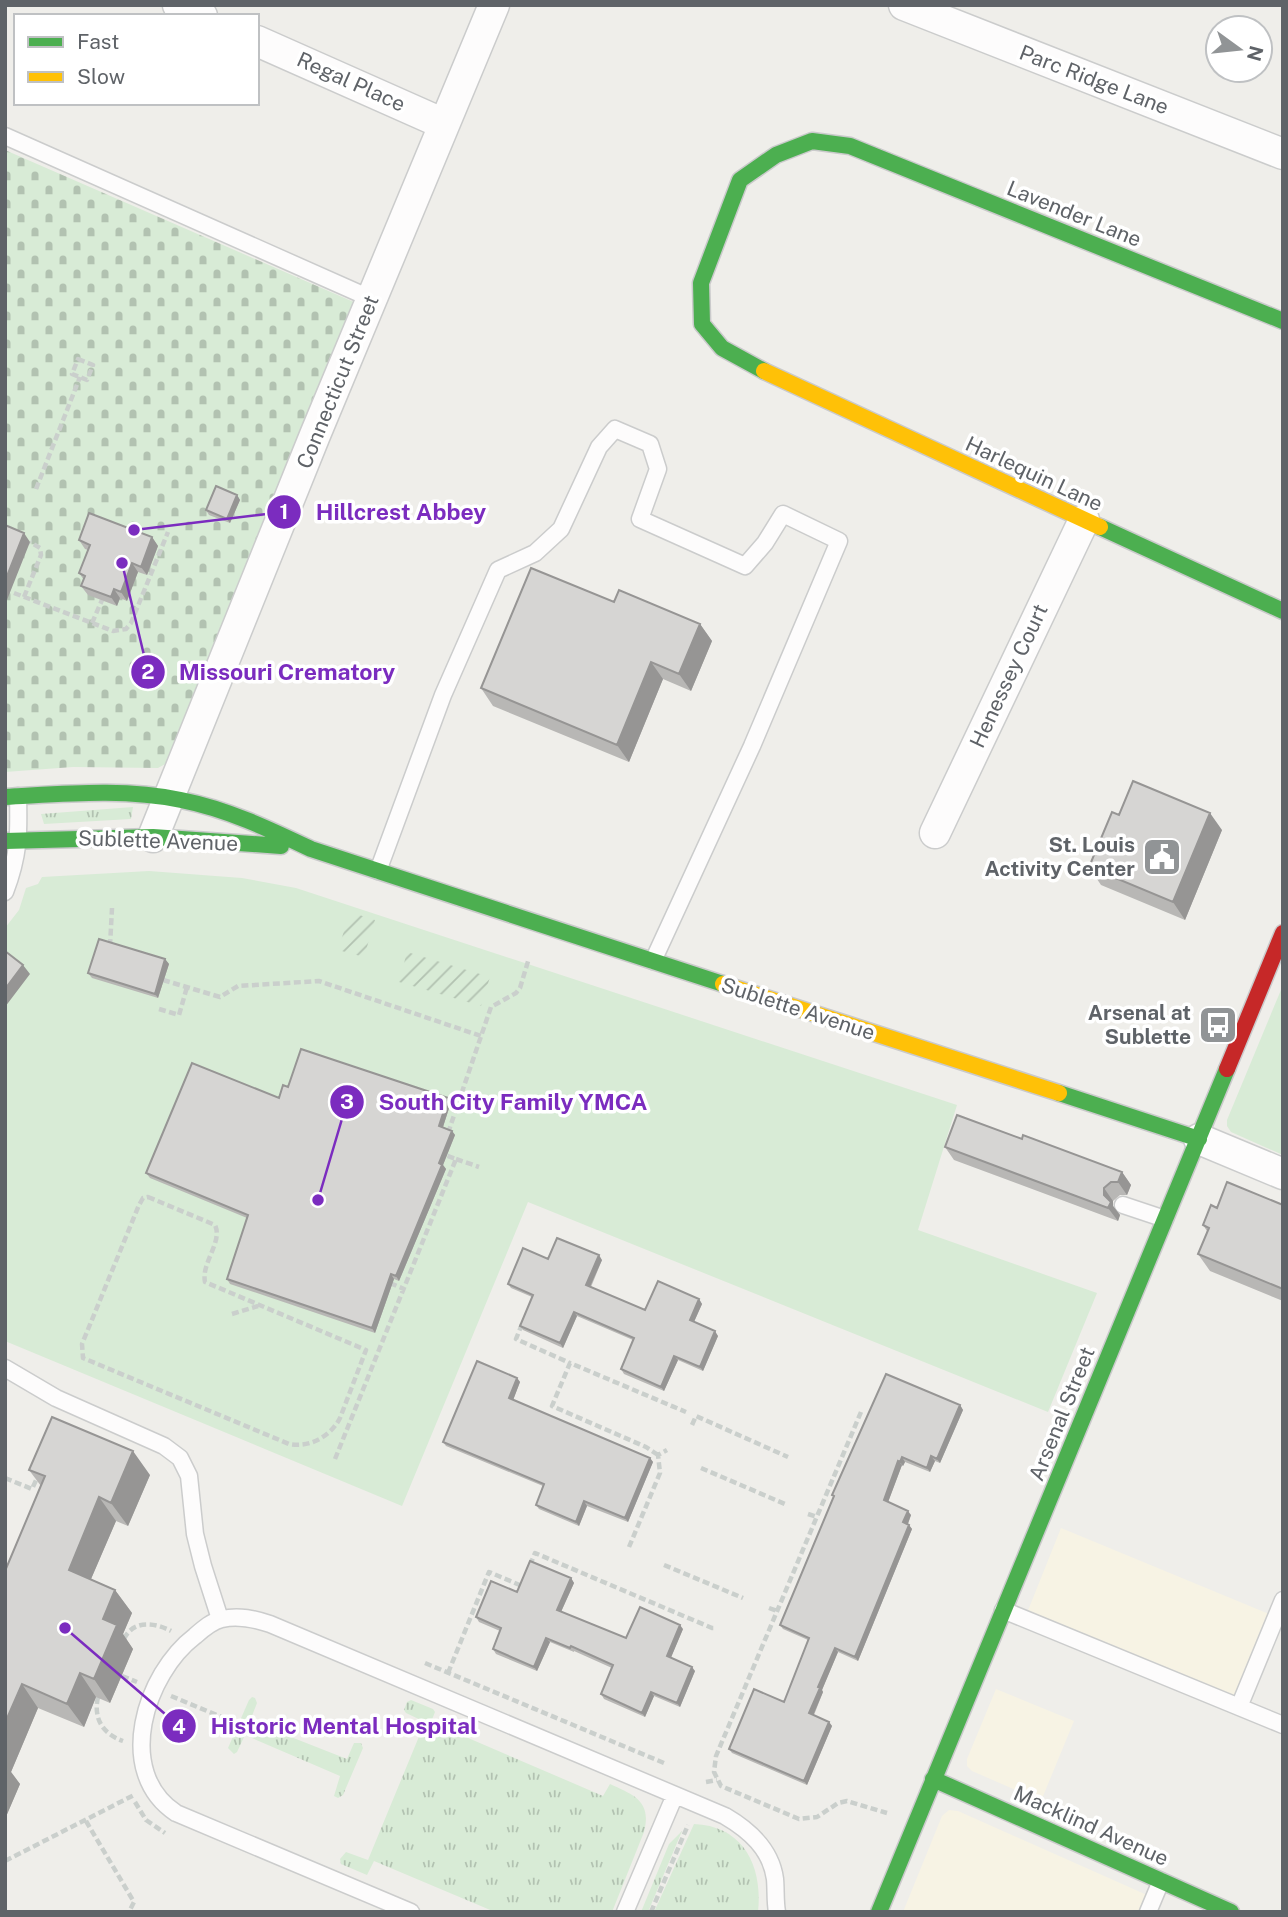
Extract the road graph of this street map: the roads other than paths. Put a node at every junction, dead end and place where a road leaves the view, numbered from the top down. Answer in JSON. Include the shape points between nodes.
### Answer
{"nodes":[{"id":1,"x":178,"y":5,"type":"edge"},
{"id":2,"x":494,"y":5,"type":"edge"},
{"id":3,"x":904,"y":5,"type":"edge"},
{"id":4,"x":198,"y":14,"type":"edge"},
{"id":5,"x":259,"y":41,"type":"edge"},
{"id":6,"x":444,"y":124,"type":"junction"},
{"id":7,"x":5,"y":136,"type":"edge"},
{"id":8,"x":1283,"y":154,"type":"edge"},
{"id":9,"x":372,"y":299,"type":"junction"},
{"id":10,"x":1283,"y":321,"type":"edge"},
{"id":11,"x":768,"y":373,"type":"joint"},
{"id":12,"x":1084,"y":520,"type":"junction"},
{"id":13,"x":1283,"y":611,"type":"edge"},
{"id":14,"x":11,"y":797,"type":"edge"},
{"id":15,"x":170,"y":798,"type":"junction"},
{"id":16,"x":935,"y":833,"type":"dead end"},
{"id":17,"x":153,"y":837,"type":"junction"},
{"id":18,"x":12,"y":840,"type":"edge"},
{"id":19,"x":311,"y":849,"type":"junction"},
{"id":20,"x":378,"y":872,"type":"junction"},
{"id":21,"x":5,"y":892,"type":"edge"},
{"id":22,"x":1283,"y":933,"type":"edge"},
{"id":23,"x":653,"y":961,"type":"junction"},
{"id":24,"x":1199,"y":1139,"type":"junction"},
{"id":25,"x":1283,"y":1174,"type":"edge"},
{"id":26,"x":1124,"y":1205,"type":"dead end"},
{"id":27,"x":1165,"y":1220,"type":"junction"},
{"id":28,"x":5,"y":1368,"type":"edge"},
{"id":29,"x":1283,"y":1600,"type":"edge"},
{"id":30,"x":1003,"y":1610,"type":"junction"},
{"id":31,"x":220,"y":1619,"type":"junction"},
{"id":32,"x":1239,"y":1707,"type":"junction"},
{"id":33,"x":1283,"y":1725,"type":"edge"},
{"id":34,"x":933,"y":1779,"type":"junction"},
{"id":35,"x":675,"y":1795,"type":"junction"},
{"id":36,"x":1161,"y":1881,"type":"junction"},
{"id":37,"x":411,"y":1912,"type":"edge"},
{"id":38,"x":625,"y":1912,"type":"edge"},
{"id":39,"x":777,"y":1912,"type":"edge"},
{"id":40,"x":879,"y":1912,"type":"edge"},
{"id":41,"x":1149,"y":1912,"type":"edge"},
{"id":42,"x":1231,"y":1912,"type":"edge"}],
"edges":[{"from":1,"to":4,"type":"street"},
{"from":2,"to":6,"type":"street","name":"Connecticut Street"},
{"from":3,"to":8,"type":"street","name":"Parc Ridge Lane"},
{"from":5,"to":6,"type":"street","name":"Regal Place"},
{"from":6,"to":9,"type":"street","name":"Connecticut Street"},
{"from":7,"to":9,"type":"lane"},
{"from":9,"to":15,"type":"street","name":"Connecticut Street"},
{"from":10,"to":11,"type":"street","name":"Lavender Lane","via":[[850,146],[812,141],[776,155],[740,180],[701,283],[702,324],[722,348]]},
{"from":11,"to":12,"type":"street","name":"Harlequin Lane"},
{"from":12,"to":13,"type":"street","name":"Harlequin Lane"},
{"from":12,"to":16,"type":"street","name":"Henessey Court"},
{"from":14,"to":15,"type":"street","name":"Sublette Avenue","via":[[87,793]]},
{"from":14,"to":18,"type":"lane"},
{"from":15,"to":17,"type":"street","name":"Connecticut Street"},
{"from":15,"to":19,"type":"street","name":"Sublette Avenue","via":[[243,818]]},
{"from":17,"to":18,"type":"street","name":"Sublette Avenue"},
{"from":17,"to":19,"type":"street","name":"Sublette Avenue"},
{"from":18,"to":21,"type":"lane","via":[[17,857]]},
{"from":19,"to":20,"type":"street","name":"Sublette Avenue"},
{"from":20,"to":23,"type":"street","name":"Sublette Avenue"},
{"from":20,"to":23,"type":"lane","via":[[443,695],[498,570],[535,553],[561,529],[599,447],[615,429],[650,443],[658,469],[640,519],[745,566],[783,514],[839,541]]},
{"from":22,"to":24,"type":"street","name":"Arsenal Street"},
{"from":23,"to":24,"type":"street","name":"Sublette Avenue"},
{"from":24,"to":25,"type":"street","name":"Sublette Avenue"},
{"from":24,"to":27,"type":"street","name":"Arsenal Street"},
{"from":26,"to":27,"type":"lane"},
{"from":27,"to":30,"type":"street","name":"Arsenal Street"},
{"from":28,"to":31,"type":"lane","via":[[180,1458],[190,1476],[195,1534]]},
{"from":29,"to":32,"type":"lane"},
{"from":30,"to":32,"type":"lane"},
{"from":30,"to":34,"type":"street","name":"Arsenal Street"},
{"from":31,"to":35,"type":"lane","via":[[270,1624]]},
{"from":31,"to":37,"type":"lane","via":[[166,1664],[147,1709],[142,1759],[160,1802],[176,1813]]},
{"from":32,"to":33,"type":"lane"},
{"from":34,"to":36,"type":"street","name":"Macklind Avenue"},
{"from":34,"to":40,"type":"street","name":"Arsenal Street"},
{"from":35,"to":38,"type":"lane"},
{"from":35,"to":39,"type":"lane","via":[[742,1825],[756,1839],[774,1874]]},
{"from":36,"to":41,"type":"lane"},
{"from":36,"to":42,"type":"street","name":"Macklind Avenue"}]}
